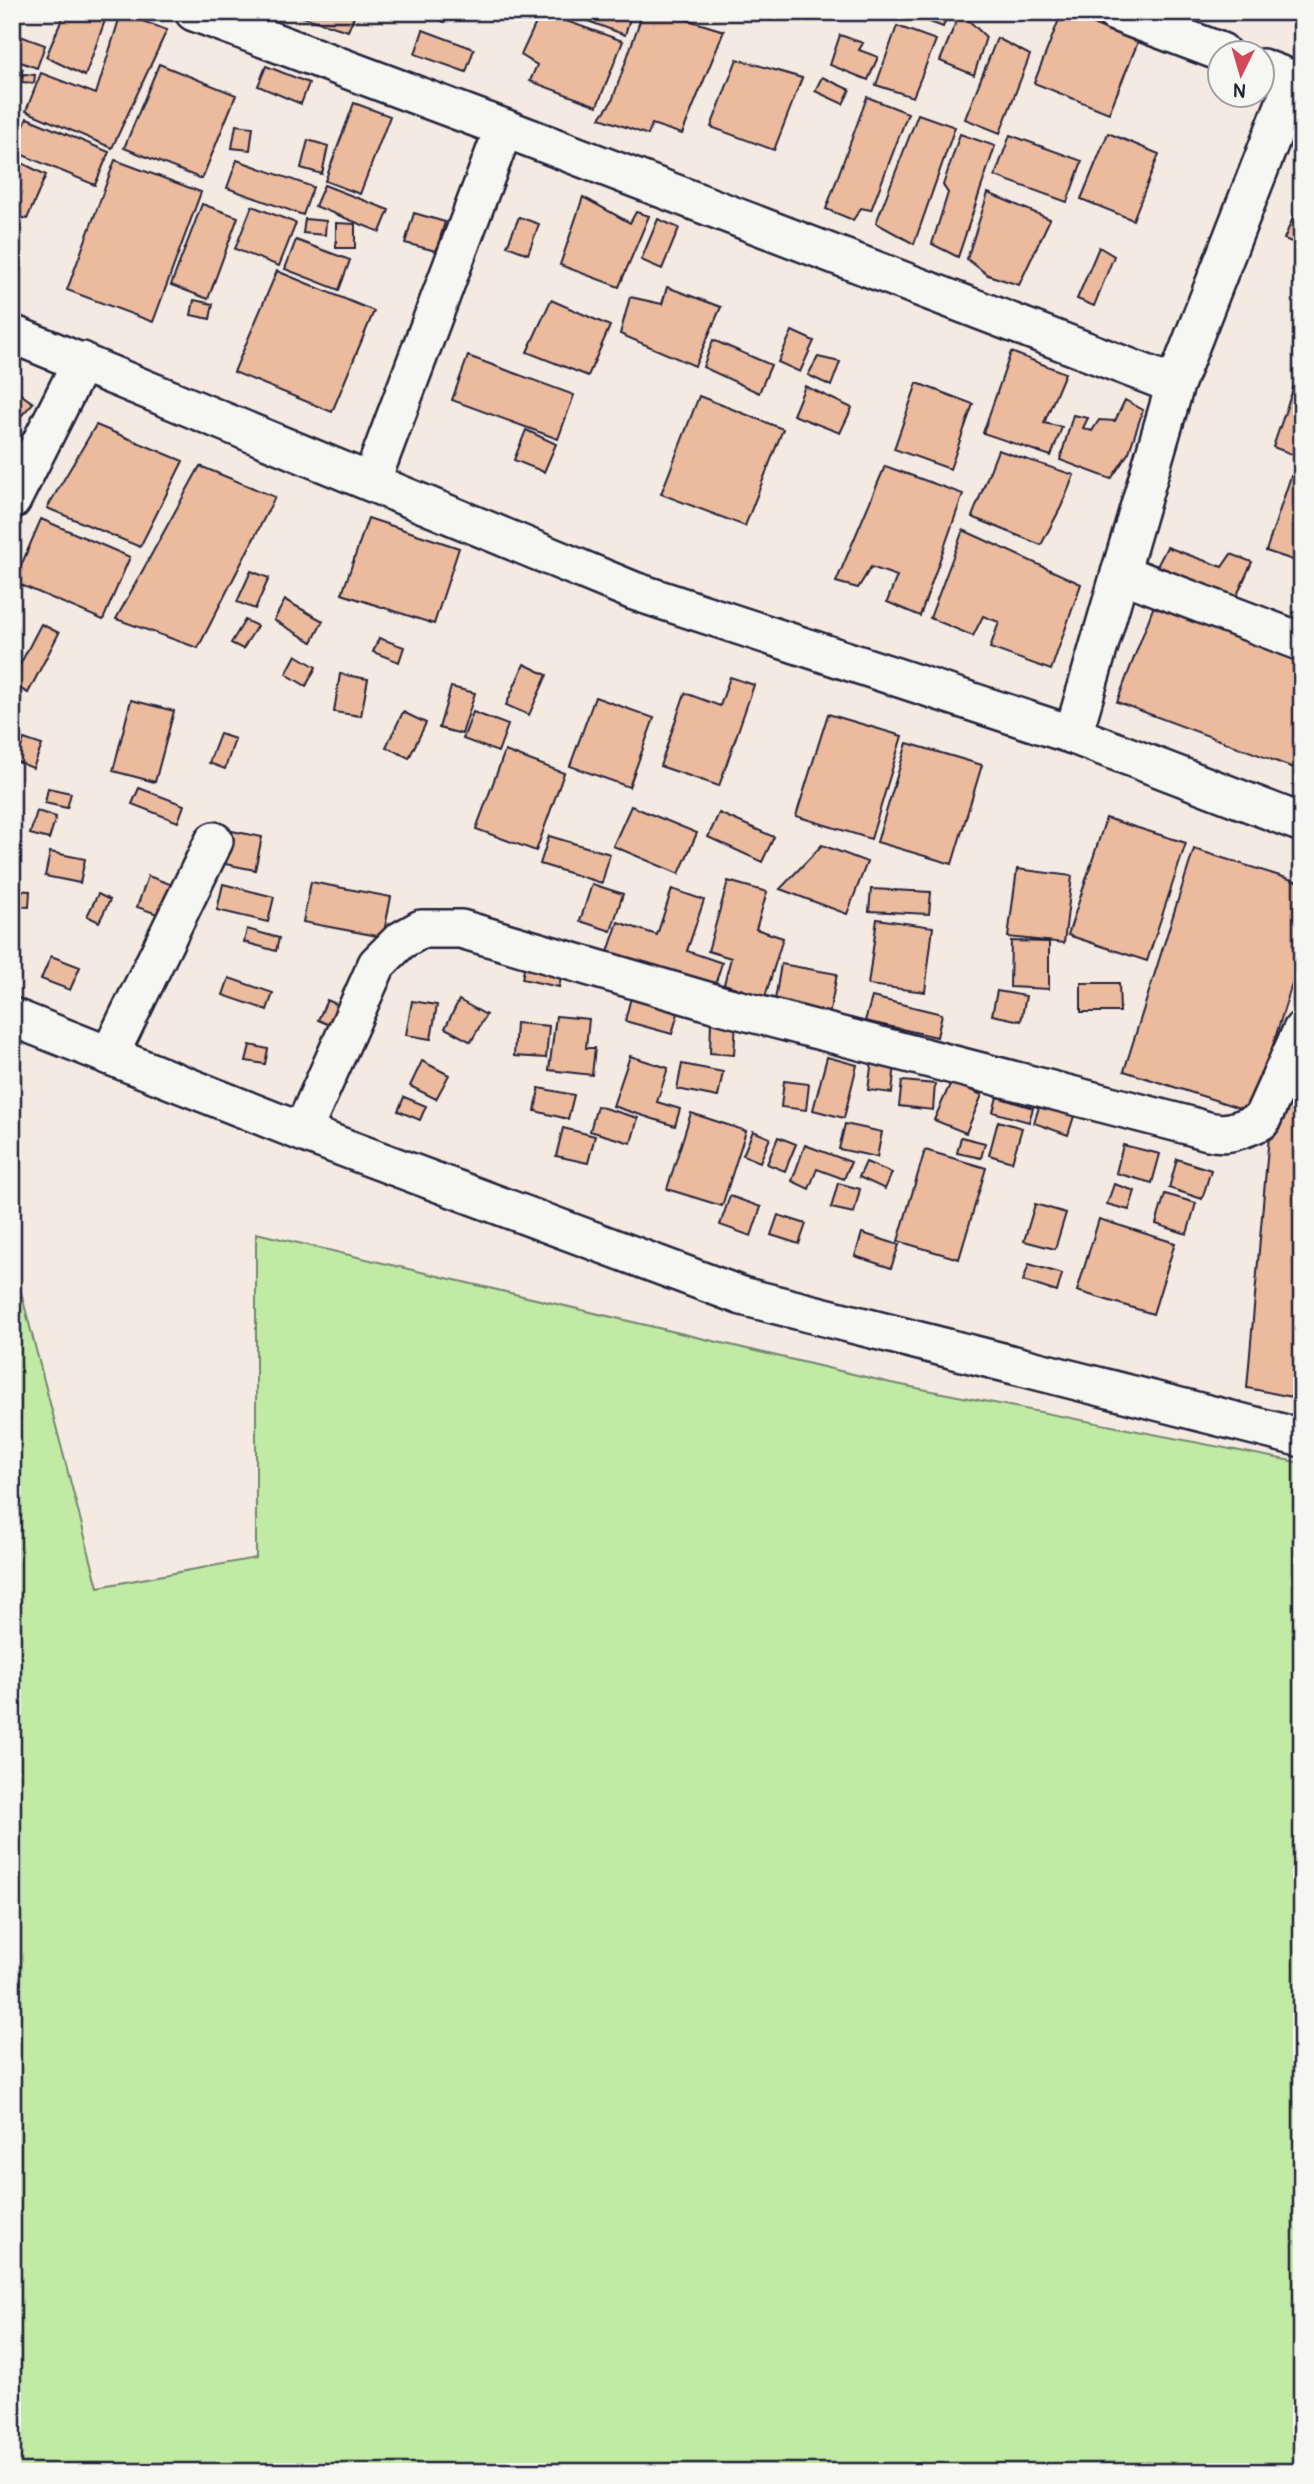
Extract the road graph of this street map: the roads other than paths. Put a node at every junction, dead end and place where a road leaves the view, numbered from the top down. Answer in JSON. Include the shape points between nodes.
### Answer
{"nodes":[{"id":1,"x":194,"y":12,"type":"edge"},
{"id":2,"x":1115,"y":12,"type":"edge"},
{"id":3,"x":1206,"y":46,"type":"edge"},
{"id":4,"x":1286,"y":77,"type":"edge"},
{"id":5,"x":504,"y":128,"type":"junction"},
{"id":6,"x":12,"y":334,"type":"edge"},
{"id":7,"x":82,"y":361,"type":"junction"},
{"id":8,"x":1175,"y":385,"type":"junction"},
{"id":9,"x":371,"y":482,"type":"junction"},
{"id":10,"x":12,"y":500,"type":"edge"},
{"id":11,"x":1120,"y":573,"type":"junction"},
{"id":12,"x":1302,"y":642,"type":"edge"},
{"id":13,"x":1073,"y":735,"type":"junction"},
{"id":14,"x":1302,"y":823,"type":"edge"},
{"id":15,"x":214,"y":841,"type":"dead end"},
{"id":16,"x":12,"y":1017,"type":"edge"},
{"id":17,"x":1302,"y":1030,"type":"edge"},
{"id":18,"x":109,"y":1056,"type":"junction"},
{"id":19,"x":302,"y":1132,"type":"junction"},
{"id":20,"x":1302,"y":1438,"type":"edge"}],
"edges":[{"from":1,"to":5,"type":"street"},
{"from":2,"to":3,"type":"street"},
{"from":4,"to":8,"type":"street"},
{"from":5,"to":8,"type":"street"},
{"from":5,"to":9,"type":"street"},
{"from":6,"to":7,"type":"street"},
{"from":7,"to":9,"type":"street"},
{"from":7,"to":10,"type":"street"},
{"from":8,"to":11,"type":"street"},
{"from":9,"to":13,"type":"street","via":[[634,591]]},
{"from":11,"to":12,"type":"street"},
{"from":11,"to":13,"type":"street"},
{"from":13,"to":14,"type":"street"},
{"from":15,"to":18,"type":"street"},
{"from":16,"to":18,"type":"street"},
{"from":17,"to":19,"type":"street","via":[[1261,1121],[1235,1132],[1210,1132],[717,1004],[461,929],[421,929],[400,941],[377,964]]},
{"from":18,"to":19,"type":"street"},
{"from":19,"to":20,"type":"street","via":[[743,1296]]}]}
